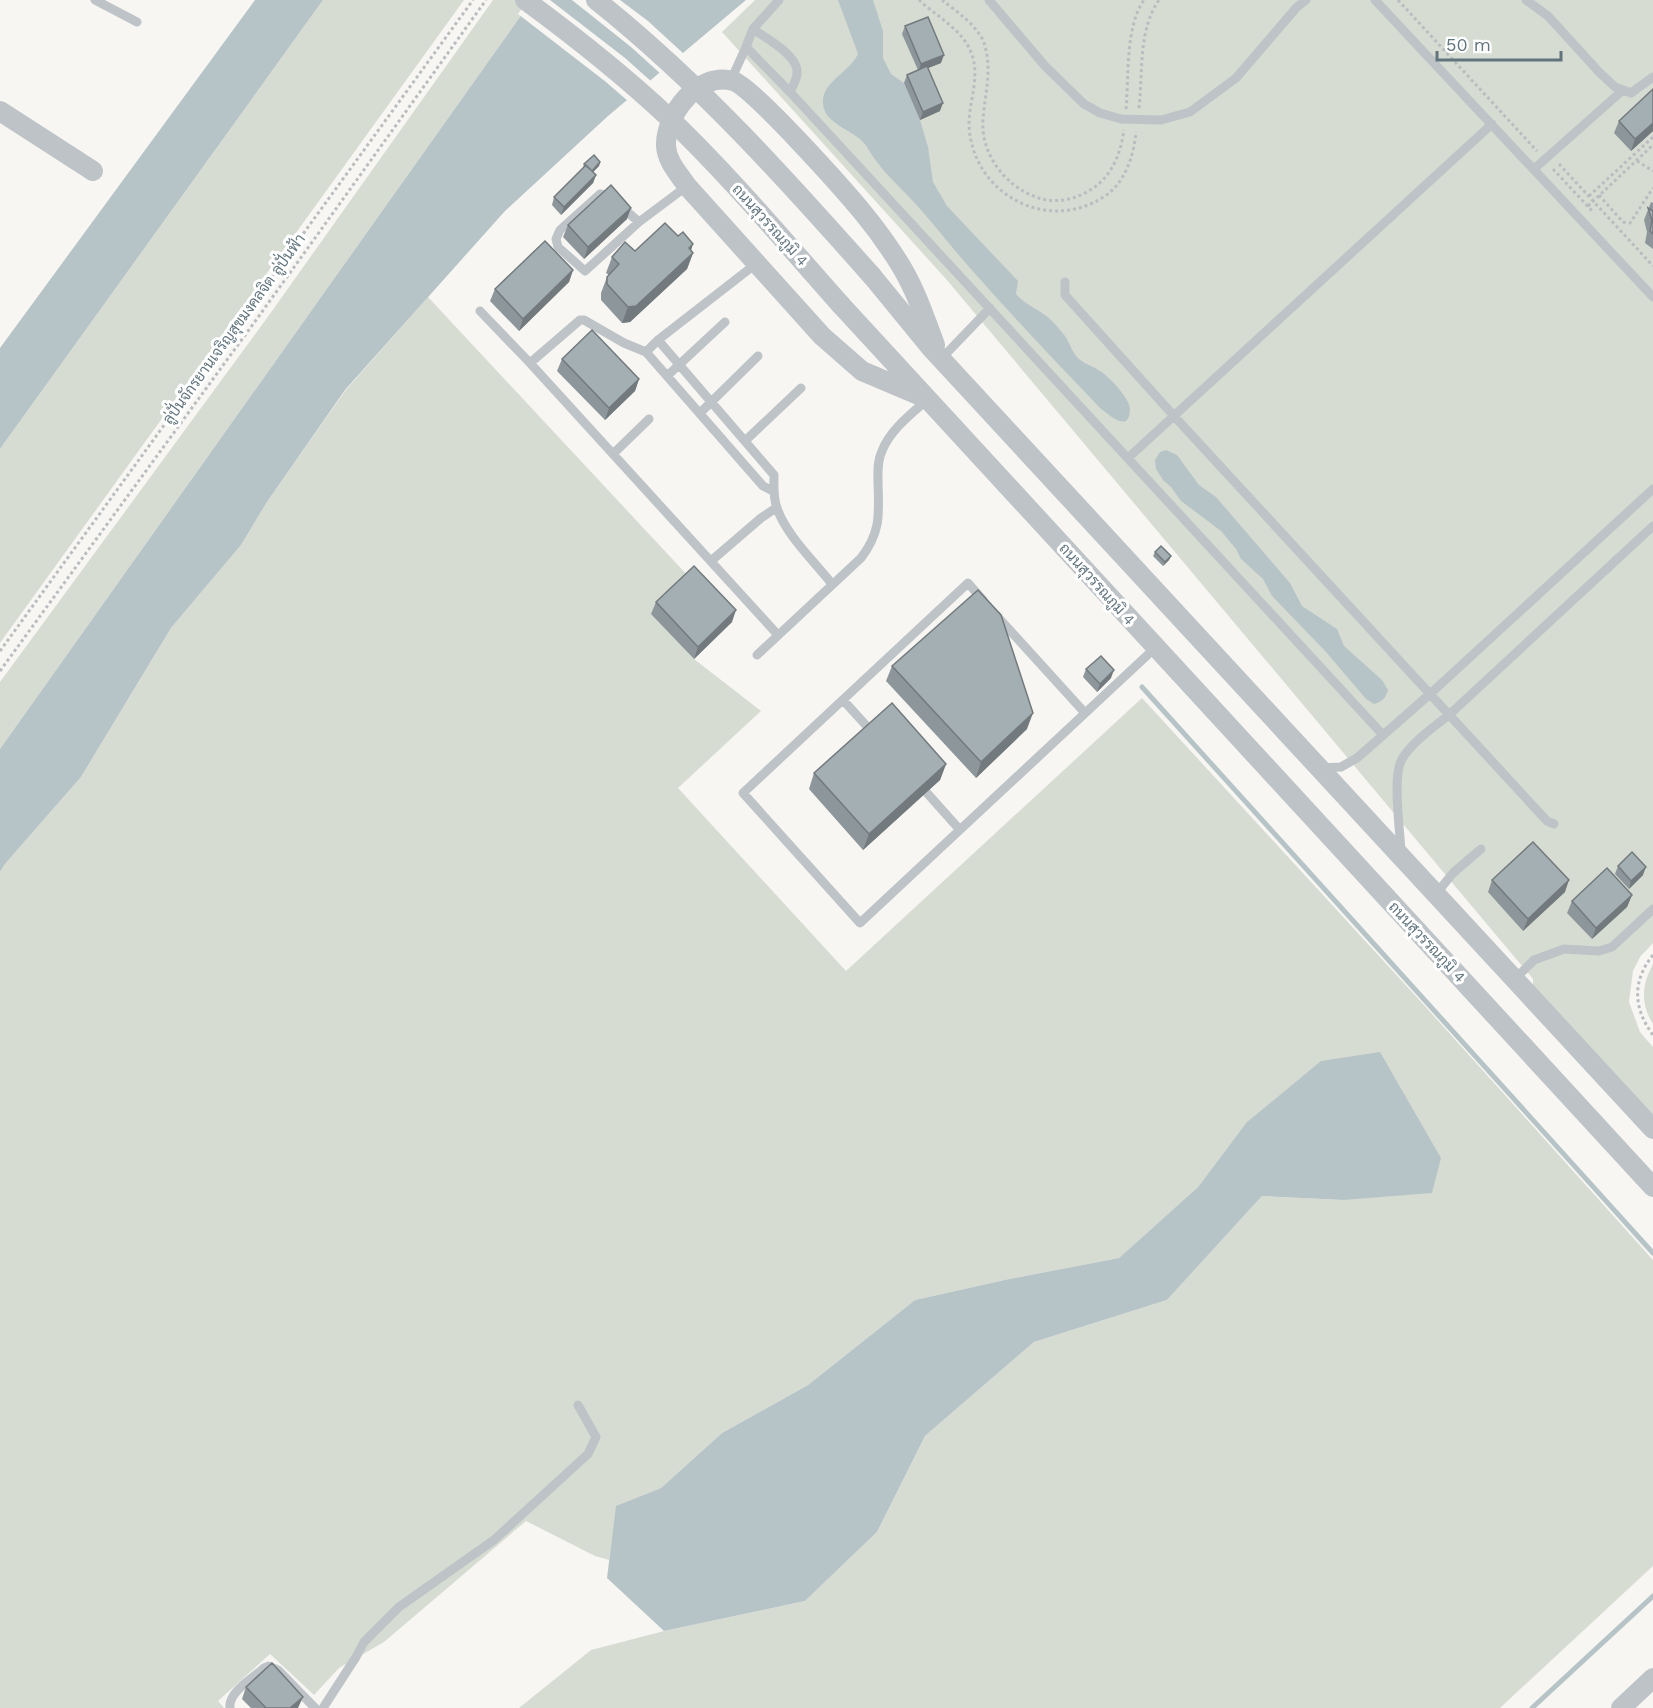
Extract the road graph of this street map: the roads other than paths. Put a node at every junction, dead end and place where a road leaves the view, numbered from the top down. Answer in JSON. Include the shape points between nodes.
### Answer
{"nodes":[{"id":1,"x":95,"y":0,"type":"edge"},
{"id":2,"x":525,"y":0,"type":"edge"},
{"id":3,"x":596,"y":0,"type":"edge"},
{"id":4,"x":779,"y":0,"type":"edge"},
{"id":5,"x":989,"y":0,"type":"edge"},
{"id":6,"x":1306,"y":0,"type":"edge"},
{"id":7,"x":1375,"y":0,"type":"edge"},
{"id":8,"x":1526,"y":0,"type":"edge"},
{"id":9,"x":136,"y":22,"type":"dead end"},
{"id":10,"x":753,"y":29,"type":"junction"},
{"id":11,"x":746,"y":47,"type":"junction"},
{"id":12,"x":1653,"y":77,"type":"edge"},
{"id":13,"x":731,"y":80,"type":"junction"},
{"id":14,"x":1623,"y":90,"type":"junction"},
{"id":15,"x":790,"y":92,"type":"junction"},
{"id":16,"x":0,"y":111,"type":"edge"},
{"id":17,"x":1492,"y":124,"type":"junction"},
{"id":18,"x":1534,"y":169,"type":"junction"},
{"id":19,"x":93,"y":171,"type":"dead end"},
{"id":20,"x":687,"y":186,"type":"junction"},
{"id":21,"x":639,"y":222,"type":"junction"},
{"id":22,"x":757,"y":263,"type":"junction"},
{"id":23,"x":1065,"y":282,"type":"dead end"},
{"id":24,"x":1653,"y":297,"type":"edge"},
{"id":25,"x":990,"y":308,"type":"junction"},
{"id":26,"x":480,"y":311,"type":"dead end"},
{"id":27,"x":725,"y":322,"type":"dead end"},
{"id":28,"x":658,"y":340,"type":"junction"},
{"id":29,"x":646,"y":352,"type":"junction"},
{"id":30,"x":758,"y":356,"type":"dead end"},
{"id":31,"x":941,"y":357,"type":"junction"},
{"id":32,"x":530,"y":363,"type":"junction"},
{"id":33,"x":679,"y":365,"type":"junction"},
{"id":34,"x":667,"y":376,"type":"junction"},
{"id":35,"x":801,"y":388,"type":"dead end"},
{"id":36,"x":927,"y":399,"type":"junction"},
{"id":37,"x":711,"y":402,"type":"junction"},
{"id":38,"x":700,"y":413,"type":"junction"},
{"id":39,"x":1174,"y":416,"type":"junction"},
{"id":40,"x":650,"y":419,"type":"dead end"},
{"id":41,"x":746,"y":440,"type":"junction"},
{"id":42,"x":614,"y":454,"type":"junction"},
{"id":43,"x":1128,"y":458,"type":"junction"},
{"id":44,"x":1653,"y":489,"type":"edge"},
{"id":45,"x":773,"y":490,"type":"junction"},
{"id":46,"x":776,"y":507,"type":"junction"},
{"id":47,"x":1653,"y":526,"type":"edge"},
{"id":48,"x":711,"y":561,"type":"junction"},
{"id":49,"x":832,"y":584,"type":"junction"},
{"id":50,"x":778,"y":635,"type":"junction"},
{"id":51,"x":1155,"y":648,"type":"junction"},
{"id":52,"x":757,"y":655,"type":"dead end"},
{"id":53,"x":1430,"y":694,"type":"junction"},
{"id":54,"x":843,"y":700,"type":"junction"},
{"id":55,"x":1085,"y":713,"type":"junction"},
{"id":56,"x":1450,"y":714,"type":"junction"},
{"id":57,"x":1383,"y":735,"type":"junction"},
{"id":58,"x":882,"y":743,"type":"edge"},
{"id":59,"x":1321,"y":768,"type":"junction"},
{"id":60,"x":913,"y":778,"type":"edge"},
{"id":61,"x":1554,"y":824,"type":"dead end"},
{"id":62,"x":960,"y":830,"type":"junction"},
{"id":63,"x":1481,"y":849,"type":"dead end"},
{"id":64,"x":1401,"y":855,"type":"junction"},
{"id":65,"x":1436,"y":894,"type":"junction"},
{"id":66,"x":1653,"y":909,"type":"edge"},
{"id":67,"x":1515,"y":979,"type":"junction"},
{"id":68,"x":1653,"y":1129,"type":"edge"},
{"id":69,"x":1653,"y":1187,"type":"edge"},
{"id":70,"x":578,"y":1405,"type":"dead end"},
{"id":71,"x":1653,"y":1678,"type":"edge"},
{"id":72,"x":231,"y":1708,"type":"edge"},
{"id":73,"x":315,"y":1708,"type":"edge"},
{"id":74,"x":323,"y":1708,"type":"edge"},
{"id":75,"x":1621,"y":1708,"type":"edge"}],
"edges":[{"from":1,"to":9,"type":"lane"},
{"from":2,"to":36,"type":"street","name":"ถนนสุวรรณภูมิ 4","bridge":true,"via":[[600,57],[668,118],[724,174]]},
{"from":3,"to":31,"type":"street","bridge":true,"via":[[705,96],[760,151]]},
{"from":4,"to":10,"type":"lane"},
{"from":5,"to":6,"type":"lane","via":[[1084,104],[1100,113],[1126,119],[1161,120],[1190,112],[1236,78]]},
{"from":7,"to":17,"type":"lane"},
{"from":8,"to":14,"type":"lane","via":[[1548,16],[1615,87]]},
{"from":10,"to":11,"type":"lane"},
{"from":10,"to":15,"type":"lane","via":[[796,63],[798,71]]},
{"from":11,"to":13,"type":"lane"},
{"from":11,"to":15,"type":"lane"},
{"from":12,"to":14,"type":"lane","via":[[1631,93]]},
{"from":13,"to":20,"type":"street","via":[[705,85],[688,95],[675,110],[666,146],[670,161]]},
{"from":13,"to":31,"type":"street","via":[[750,93],[864,213],[916,294]]},
{"from":14,"to":18,"type":"lane"},
{"from":15,"to":25,"type":"lane"},
{"from":16,"to":19,"type":"street"},
{"from":17,"to":18,"type":"lane"},
{"from":17,"to":39,"type":"lane"},
{"from":18,"to":24,"type":"lane"},
{"from":20,"to":21,"type":"lane"},
{"from":20,"to":22,"type":"street"},
{"from":21,"to":21,"type":"lane","via":[[585,271],[556,243],[560,230],[600,194],[609,196]]},
{"from":22,"to":28,"type":"lane"},
{"from":22,"to":36,"type":"street","via":[[822,336],[862,371]]},
{"from":23,"to":39,"type":"lane","via":[[1065,295]]},
{"from":25,"to":31,"type":"lane"},
{"from":25,"to":43,"type":"lane"},
{"from":26,"to":32,"type":"lane"},
{"from":27,"to":33,"type":"lane"},
{"from":28,"to":29,"type":"lane"},
{"from":28,"to":33,"type":"lane"},
{"from":29,"to":32,"type":"lane","via":[[580,320]]},
{"from":29,"to":34,"type":"lane"},
{"from":30,"to":37,"type":"lane"},
{"from":31,"to":59,"type":"street"},
{"from":32,"to":42,"type":"lane"},
{"from":33,"to":34,"type":"lane"},
{"from":33,"to":37,"type":"lane"},
{"from":34,"to":38,"type":"lane"},
{"from":35,"to":41,"type":"lane"},
{"from":36,"to":49,"type":"lane","via":[[899,425],[884,446],[878,471],[879,519],[875,535],[861,558]]},
{"from":36,"to":51,"type":"street","name":"ถนนสุวรรณภูมิ 4"},
{"from":37,"to":38,"type":"lane"},
{"from":37,"to":41,"type":"lane"},
{"from":38,"to":45,"type":"lane","via":[[763,486]]},
{"from":39,"to":43,"type":"lane"},
{"from":39,"to":53,"type":"lane"},
{"from":40,"to":42,"type":"lane"},
{"from":41,"to":45,"type":"lane","via":[[774,475]]},
{"from":42,"to":48,"type":"lane"},
{"from":43,"to":57,"type":"lane"},
{"from":44,"to":53,"type":"lane"},
{"from":45,"to":46,"type":"lane"},
{"from":46,"to":48,"type":"lane"},
{"from":46,"to":49,"type":"lane"},
{"from":47,"to":56,"type":"lane"},
{"from":48,"to":50,"type":"lane"},
{"from":49,"to":50,"type":"lane"},
{"from":50,"to":52,"type":"lane"},
{"from":51,"to":55,"type":"lane"},
{"from":51,"to":69,"type":"street","name":"ถนนสุวรรณภูมิ 4"},
{"from":53,"to":56,"type":"lane"},
{"from":53,"to":57,"type":"lane"},
{"from":54,"to":55,"type":"lane","via":[[968,583]]},
{"from":54,"to":58,"type":"lane"},
{"from":54,"to":62,"type":"lane","via":[[743,793],[758,810],[860,923]]},
{"from":55,"to":62,"type":"lane"},
{"from":56,"to":61,"type":"lane","via":[[1547,821]]},
{"from":56,"to":64,"type":"lane","via":[[1401,760],[1397,777]]},
{"from":57,"to":59,"type":"lane","via":[[1341,767]]},
{"from":59,"to":64,"type":"street"},
{"from":60,"to":62,"type":"lane"},
{"from":63,"to":65,"type":"lane"},
{"from":64,"to":65,"type":"street"},
{"from":65,"to":67,"type":"street"},
{"from":66,"to":67,"type":"lane","via":[[1612,947],[1599,951],[1564,949],[1534,960]]},
{"from":67,"to":68,"type":"street"},
{"from":70,"to":74,"type":"lane","via":[[597,1437],[588,1454],[494,1540],[399,1607],[364,1642]]},
{"from":71,"to":75,"type":"street"},
{"from":72,"to":73,"type":"lane","via":[[233,1695],[269,1666],[278,1670]]}]}
